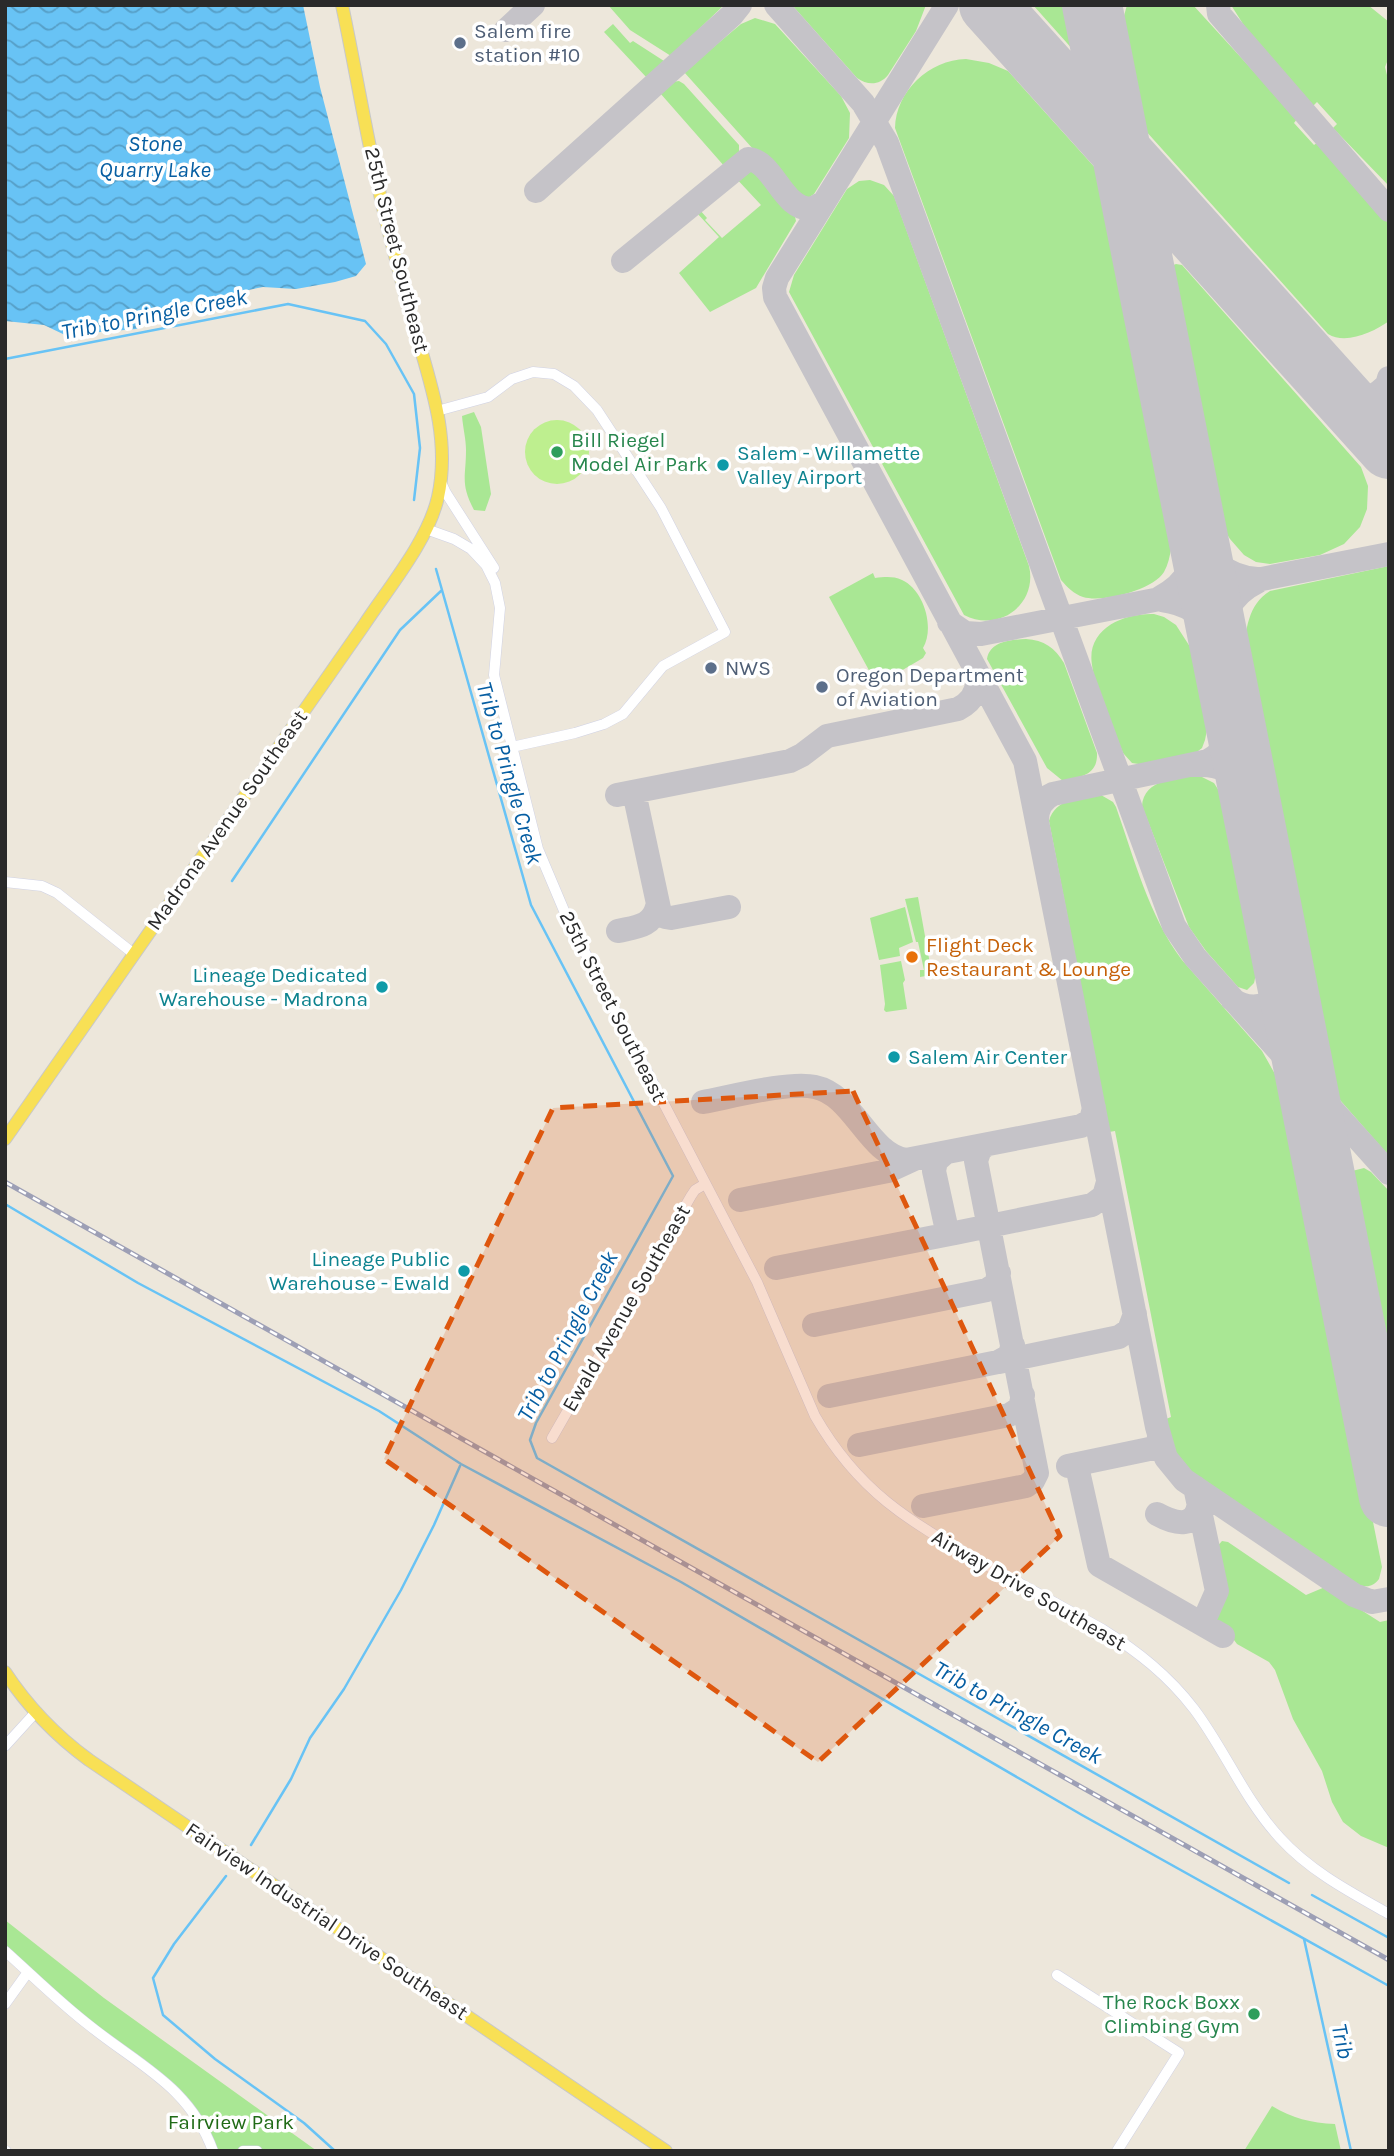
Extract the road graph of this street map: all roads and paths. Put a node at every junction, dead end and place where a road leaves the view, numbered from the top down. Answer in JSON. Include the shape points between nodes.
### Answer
{"nodes":[{"id":1,"x":342,"y":5,"type":"edge"},
{"id":2,"x":437,"y":411,"type":"junction"},
{"id":3,"x":440,"y":480,"type":"junction"},
{"id":4,"x":438,"y":495,"type":"joint"},
{"id":5,"x":426,"y":529,"type":"junction"},
{"id":6,"x":495,"y":583,"type":"junction"},
{"id":7,"x":512,"y":747,"type":"junction"},
{"id":8,"x":5,"y":882,"type":"edge"},
{"id":9,"x":134,"y":954,"type":"junction"},
{"id":10,"x":5,"y":1139,"type":"edge"},
{"id":11,"x":705,"y":1184,"type":"junction"},
{"id":12,"x":552,"y":1438,"type":"dead end"},
{"id":13,"x":863,"y":1481,"type":"joint"},
{"id":14,"x":5,"y":1672,"type":"edge"},
{"id":15,"x":35,"y":1713,"type":"junction"},
{"id":16,"x":5,"y":1745,"type":"edge"},
{"id":17,"x":1389,"y":1914,"type":"edge"},
{"id":18,"x":5,"y":1951,"type":"edge"},
{"id":19,"x":28,"y":1972,"type":"junction"},
{"id":20,"x":1057,"y":1975,"type":"dead end"},
{"id":21,"x":5,"y":2004,"type":"edge"},
{"id":22,"x":214,"y":2151,"type":"edge"},
{"id":23,"x":243,"y":2151,"type":"edge"},
{"id":24,"x":257,"y":2151,"type":"edge"},
{"id":25,"x":666,"y":2151,"type":"edge"},
{"id":26,"x":1117,"y":2151,"type":"edge"}],
"edges":[{"from":1,"to":2,"type":"main road","name":"25th Street Southeast","via":[[391,242]]},
{"from":2,"to":3,"type":"main road","name":"25th Street Southeast"},
{"from":2,"to":7,"type":"street","via":[[488,397],[512,379],[533,372],[554,374],[574,386],[597,410],[661,508],[724,632],[663,666],[614,719]]},
{"from":3,"to":4,"type":"main road","name":"25th Street Southeast"},
{"from":3,"to":6,"type":"street","via":[[492,563]]},
{"from":4,"to":5,"type":"main road","name":"Madrona Avenue Southeast"},
{"from":5,"to":6,"type":"street","name":"25th Street Southeast","via":[[471,549]]},
{"from":5,"to":9,"type":"main road","name":"Madrona Avenue Southeast"},
{"from":6,"to":7,"type":"street","name":"25th Street Southeast","via":[[500,608],[494,675]]},
{"from":7,"to":11,"type":"street","name":"25th Street Southeast","via":[[532,828],[568,920]]},
{"from":8,"to":9,"type":"street","via":[[42,886],[57,893]]},
{"from":9,"to":10,"type":"main road","name":"Madrona Avenue Southeast"},
{"from":11,"to":12,"type":"street","name":"Ewald Avenue Southeast","via":[[691,1196]]},
{"from":11,"to":13,"type":"street","name":"25th Street Southeast","via":[[763,1294],[815,1416]]},
{"from":13,"to":17,"type":"street","name":"Airway Drive Southeast","via":[[917,1525],[1102,1629],[1147,1660],[1195,1710],[1280,1839],[1320,1873]]},
{"from":14,"to":15,"type":"main road","name":"Fairview Industrial Drive Southeast"},
{"from":15,"to":16,"type":"street"},
{"from":15,"to":25,"type":"main road","name":"Fairview Industrial Drive Southeast","via":[[89,1760]]},
{"from":18,"to":19,"type":"street"},
{"from":19,"to":21,"type":"street"},
{"from":19,"to":22,"type":"street","via":[[83,2021],[170,2084],[196,2115]]},
{"from":20,"to":26,"type":"street","via":[[1179,2053]]},
{"from":23,"to":24,"type":"street"}]}
